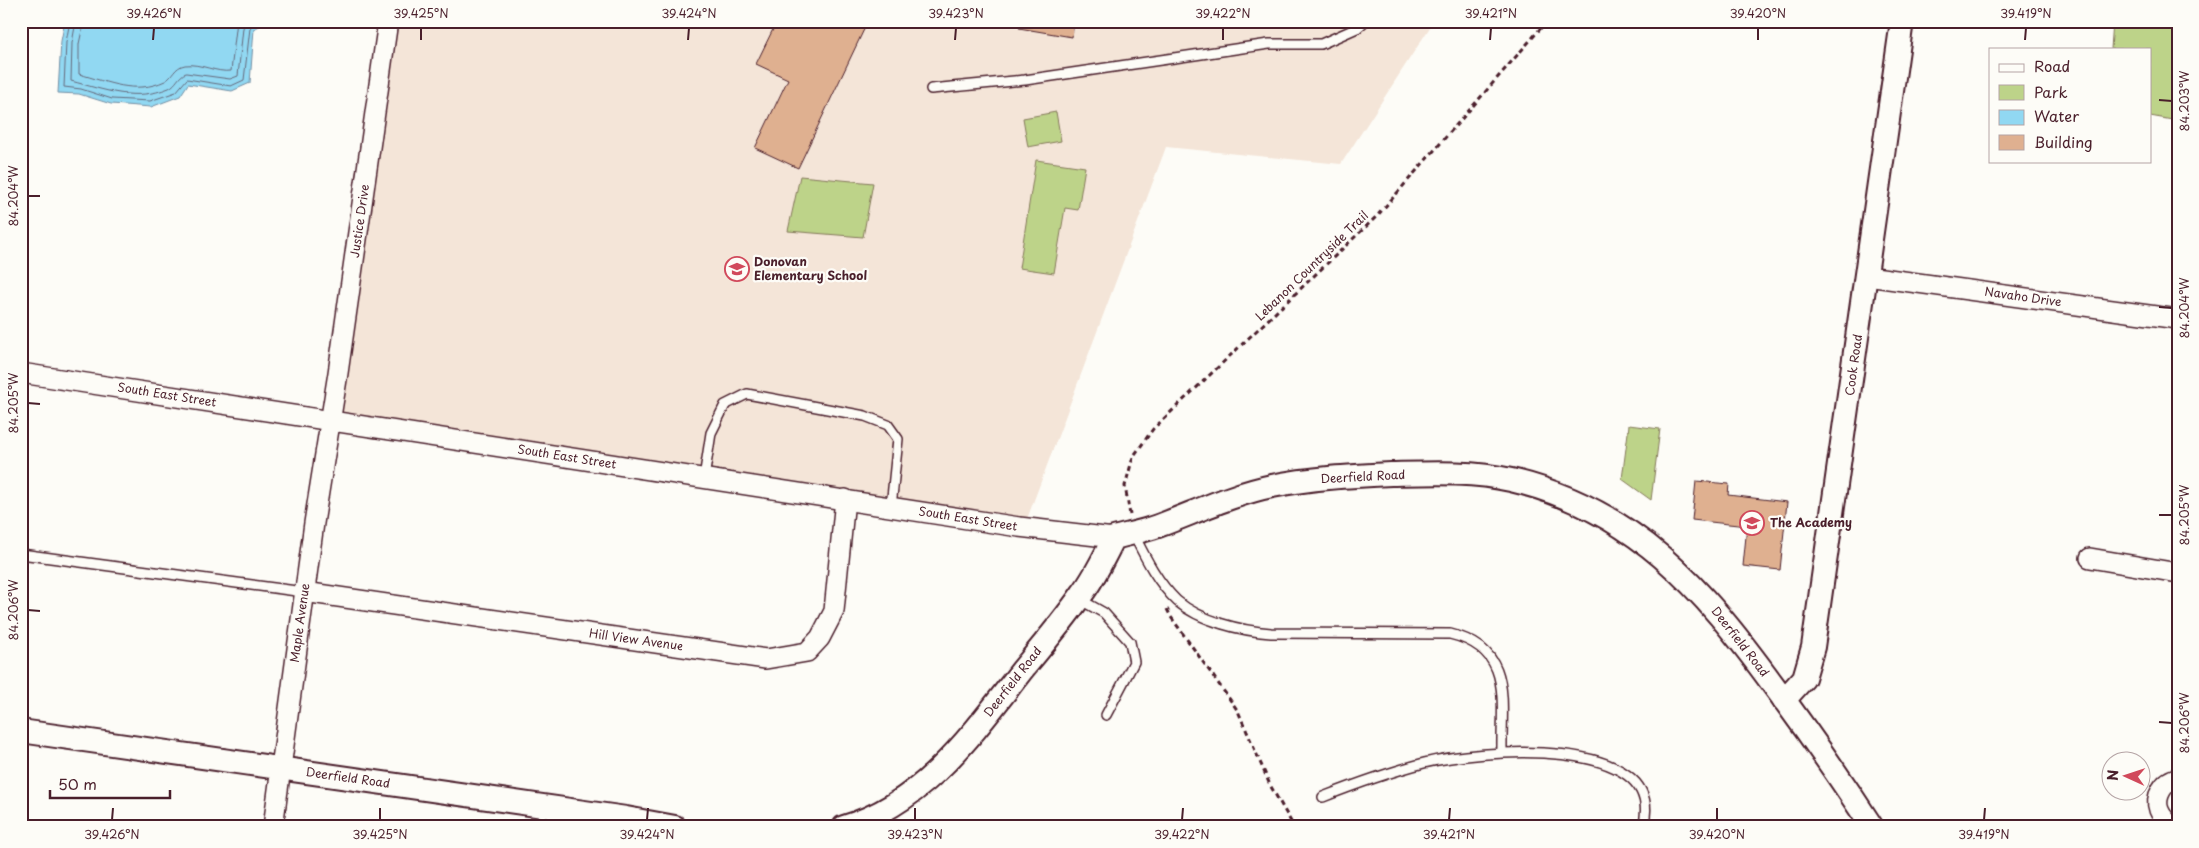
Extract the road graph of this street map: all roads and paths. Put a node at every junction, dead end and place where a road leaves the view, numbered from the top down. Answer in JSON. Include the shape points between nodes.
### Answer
{"nodes":[{"id":1,"x":388,"y":21,"type":"edge"},
{"id":2,"x":1366,"y":21,"type":"edge"},
{"id":3,"x":1547,"y":21,"type":"edge"},
{"id":4,"x":1902,"y":21,"type":"edge"},
{"id":5,"x":932,"y":89,"type":"dead end"},
{"id":6,"x":1867,"y":276,"type":"junction"},
{"id":7,"x":2178,"y":319,"type":"edge"},
{"id":8,"x":21,"y":373,"type":"edge"},
{"id":9,"x":330,"y":421,"type":"junction"},
{"id":10,"x":704,"y":478,"type":"junction"},
{"id":11,"x":845,"y":499,"type":"junction"},
{"id":12,"x":891,"y":506,"type":"junction"},
{"id":13,"x":1124,"y":536,"type":"junction"},
{"id":14,"x":21,"y":554,"type":"edge"},
{"id":15,"x":2090,"y":558,"type":"dead end"},
{"id":16,"x":2178,"y":573,"type":"edge"},
{"id":17,"x":304,"y":592,"type":"junction"},
{"id":18,"x":1079,"y":599,"type":"junction"},
{"id":19,"x":1163,"y":600,"type":"dead end"},
{"id":20,"x":1784,"y":700,"type":"junction"},
{"id":21,"x":1106,"y":715,"type":"dead end"},
{"id":22,"x":21,"y":731,"type":"edge"},
{"id":23,"x":1502,"y":752,"type":"junction"},
{"id":24,"x":280,"y":768,"type":"junction"},
{"id":25,"x":2178,"y":778,"type":"edge"},
{"id":26,"x":1323,"y":797,"type":"dead end"},
{"id":27,"x":273,"y":827,"type":"edge"},
{"id":28,"x":674,"y":827,"type":"edge"},
{"id":29,"x":844,"y":827,"type":"edge"},
{"id":30,"x":1294,"y":827,"type":"edge"},
{"id":31,"x":1643,"y":827,"type":"edge"},
{"id":32,"x":1872,"y":827,"type":"edge"},
{"id":33,"x":2172,"y":827,"type":"edge"}],
"edges":[{"from":1,"to":9,"type":"street","name":"Justice Drive"},
{"from":2,"to":5,"type":"lane","via":[[1321,44],[1269,44],[1025,80]]},
{"from":3,"to":13,"type":"path","name":"Lebanon Countryside Trail","via":[[1377,216],[1153,429],[1133,457],[1125,486]]},
{"from":4,"to":6,"type":"street","name":"Cook Road"},
{"from":6,"to":7,"type":"street","name":"Navaho Drive"},
{"from":6,"to":20,"type":"street","name":"Cook Road","via":[[1814,647],[1804,678]]},
{"from":8,"to":9,"type":"street","name":"South East Street"},
{"from":9,"to":10,"type":"street","name":"South East Street"},
{"from":9,"to":17,"type":"street","name":"Maple Avenue"},
{"from":10,"to":11,"type":"street","name":"South East Street"},
{"from":10,"to":12,"type":"lane","via":[[711,433],[724,405],[747,394],[865,416],[888,425],[898,439]]},
{"from":11,"to":12,"type":"street","name":"South East Street"},
{"from":11,"to":17,"type":"street","name":"Hill View Avenue","via":[[834,610],[820,638],[807,652],[766,659]]},
{"from":12,"to":13,"type":"street","name":"South East Street","via":[[1019,527]]},
{"from":13,"to":18,"type":"street","name":"Deerfield Road"},
{"from":13,"to":20,"type":"street","name":"Deerfield Road","via":[[1234,496],[1305,480],[1438,473],[1511,480],[1558,494],[1592,509],[1653,548],[1706,599]]},
{"from":13,"to":23,"type":"lane","via":[[1178,601],[1196,613],[1247,632],[1450,634],[1467,638],[1483,648],[1494,661],[1500,682]]},
{"from":14,"to":17,"type":"lane"},
{"from":15,"to":16,"type":"street"},
{"from":17,"to":24,"type":"street","name":"Maple Avenue"},
{"from":18,"to":21,"type":"lane","via":[[1104,613],[1130,642],[1134,662]]},
{"from":18,"to":29,"type":"street","name":"Deerfield Road","via":[[980,725],[932,778],[883,811]]},
{"from":19,"to":30,"type":"path","via":[[1171,617],[1238,711],[1270,785]]},
{"from":20,"to":32,"type":"street","name":"Deerfield Road"},
{"from":22,"to":24,"type":"street","name":"Deerfield Road"},
{"from":23,"to":26,"type":"lane","via":[[1425,763]]},
{"from":23,"to":31,"type":"lane","via":[[1554,754],[1618,767],[1636,781],[1644,798]]},
{"from":24,"to":27,"type":"street","name":"Maple Avenue"},
{"from":24,"to":28,"type":"street","name":"Deerfield Road"},
{"from":25,"to":33,"type":"street","via":[[2164,786],[2158,796],[2158,808]]}]}
